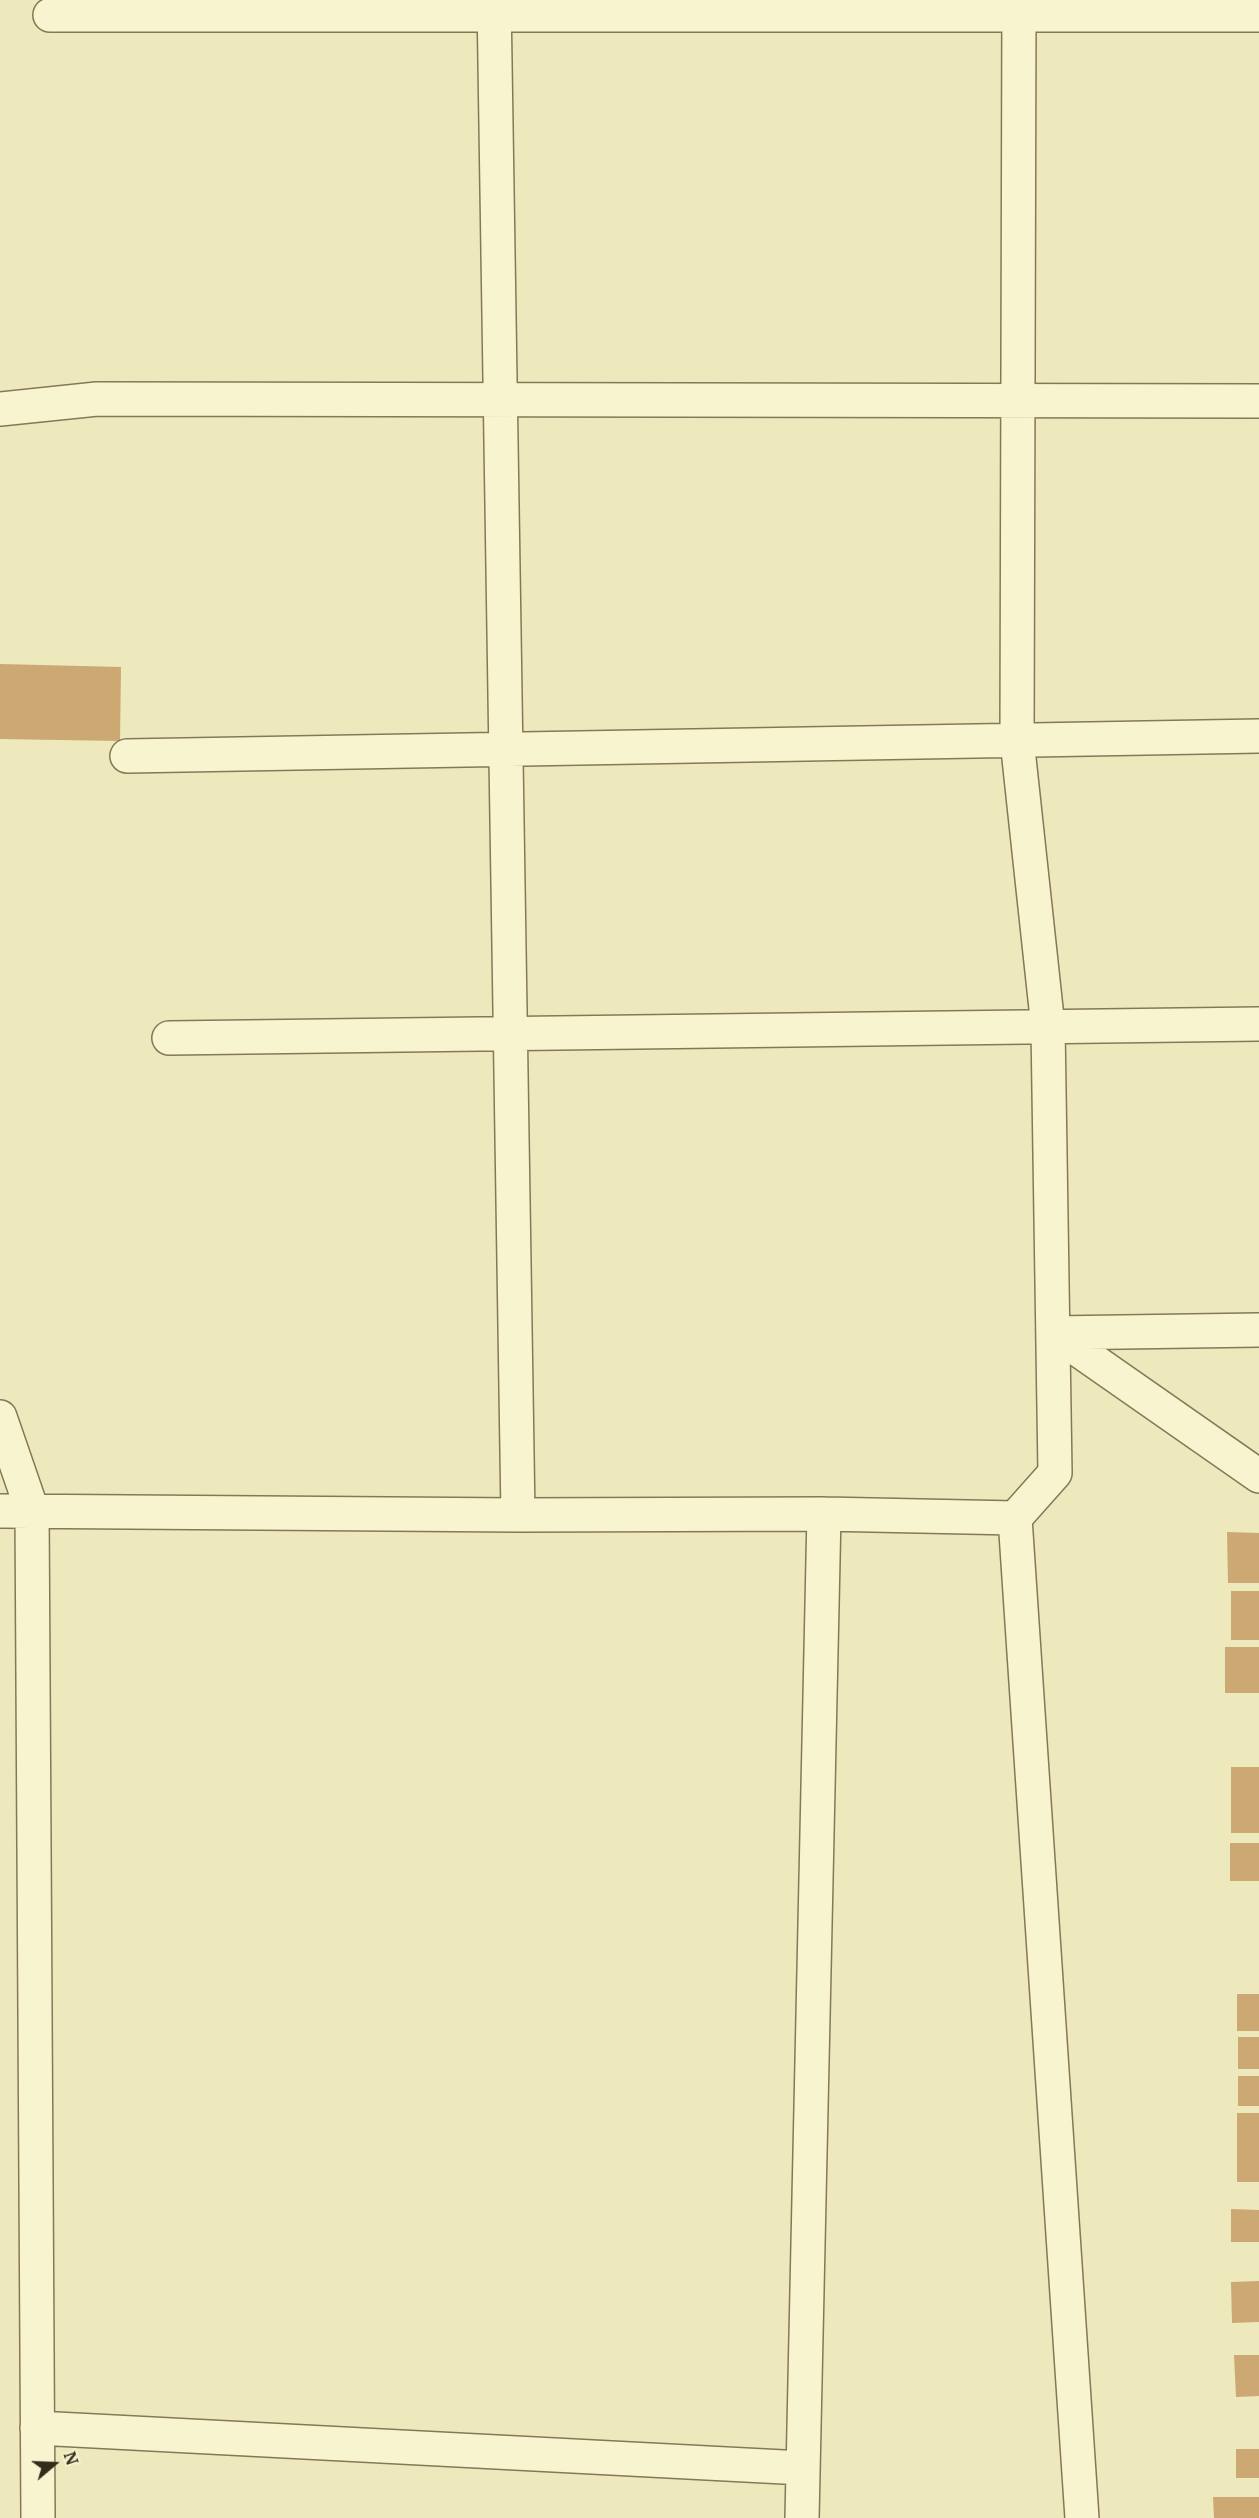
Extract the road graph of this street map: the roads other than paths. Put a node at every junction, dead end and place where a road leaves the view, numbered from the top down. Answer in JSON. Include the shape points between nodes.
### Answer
{"nodes":[{"id":1,"x":494,"y":7,"type":"edge"},
{"id":2,"x":1019,"y":8,"type":"edge"},
{"id":3,"x":50,"y":15,"type":"dead end"},
{"id":4,"x":1259,"y":15,"type":"edge"},
{"id":5,"x":500,"y":399,"type":"junction"},
{"id":6,"x":1018,"y":401,"type":"junction"},
{"id":7,"x":1259,"y":401,"type":"edge"},
{"id":8,"x":0,"y":410,"type":"edge"},
{"id":9,"x":1259,"y":736,"type":"edge"},
{"id":10,"x":1017,"y":740,"type":"junction"},
{"id":11,"x":506,"y":749,"type":"junction"},
{"id":12,"x":127,"y":756,"type":"dead end"},
{"id":13,"x":1259,"y":1024,"type":"edge"},
{"id":14,"x":1048,"y":1027,"type":"junction"},
{"id":15,"x":511,"y":1034,"type":"junction"},
{"id":16,"x":170,"y":1038,"type":"dead end"},
{"id":17,"x":1259,"y":1330,"type":"edge"},
{"id":18,"x":1054,"y":1333,"type":"junction"},
{"id":19,"x":0,"y":1417,"type":"edge"},
{"id":20,"x":1259,"y":1476,"type":"edge"},
{"id":21,"x":32,"y":1509,"type":"junction"},
{"id":22,"x":0,"y":1511,"type":"edge"},
{"id":23,"x":824,"y":1514,"type":"junction"},
{"id":24,"x":518,"y":1515,"type":"junction"},
{"id":25,"x":1015,"y":1518,"type":"junction"},
{"id":26,"x":37,"y":2428,"type":"junction"},
{"id":27,"x":802,"y":2468,"type":"junction"},
{"id":28,"x":38,"y":2518,"type":"edge"},
{"id":29,"x":801,"y":2518,"type":"edge"},
{"id":30,"x":1082,"y":2518,"type":"edge"}],
"edges":[{"from":1,"to":2,"type":"street"},
{"from":1,"to":3,"type":"street"},
{"from":1,"to":5,"type":"street"},
{"from":2,"to":4,"type":"street"},
{"from":2,"to":6,"type":"street"},
{"from":5,"to":6,"type":"street"},
{"from":5,"to":8,"type":"street","via":[[97,399]]},
{"from":5,"to":11,"type":"street"},
{"from":6,"to":7,"type":"street"},
{"from":6,"to":10,"type":"street"},
{"from":9,"to":10,"type":"street"},
{"from":10,"to":11,"type":"street"},
{"from":10,"to":14,"type":"street"},
{"from":11,"to":12,"type":"street"},
{"from":11,"to":15,"type":"street"},
{"from":13,"to":14,"type":"street"},
{"from":14,"to":15,"type":"street"},
{"from":14,"to":18,"type":"street"},
{"from":15,"to":16,"type":"street"},
{"from":15,"to":24,"type":"street"},
{"from":17,"to":18,"type":"street"},
{"from":18,"to":20,"type":"street"},
{"from":18,"to":25,"type":"street","via":[[1055,1473]]},
{"from":19,"to":21,"type":"street"},
{"from":21,"to":22,"type":"street"},
{"from":21,"to":24,"type":"street"},
{"from":21,"to":26,"type":"street"},
{"from":23,"to":24,"type":"street"},
{"from":23,"to":25,"type":"street"},
{"from":23,"to":27,"type":"street"},
{"from":25,"to":30,"type":"street"},
{"from":26,"to":27,"type":"street"},
{"from":26,"to":28,"type":"street"},
{"from":27,"to":29,"type":"street"}]}
